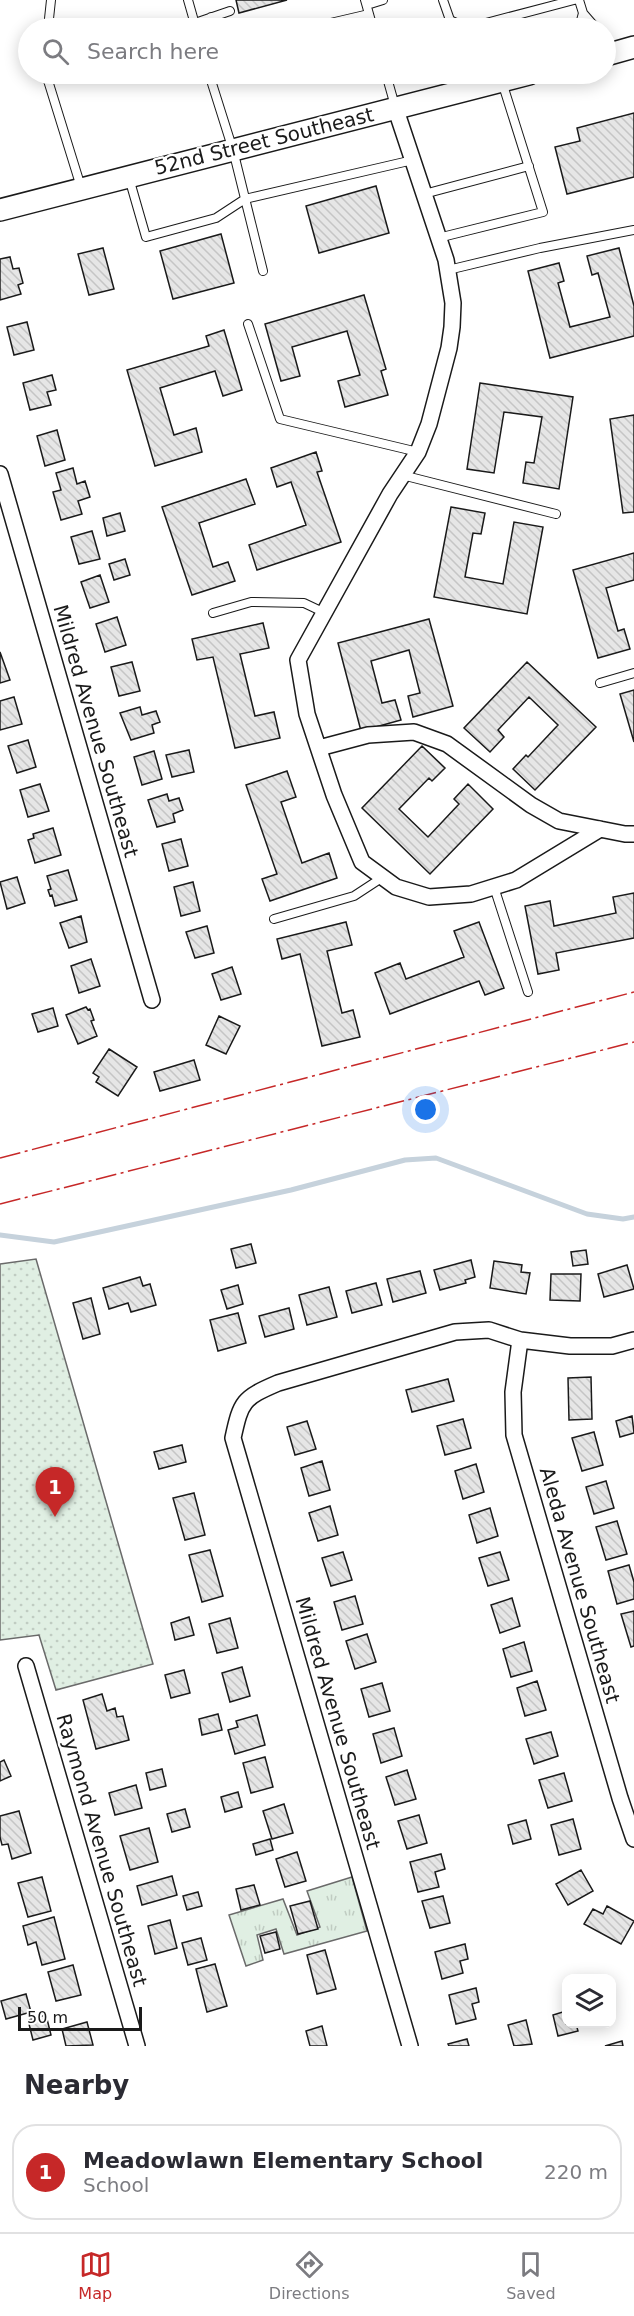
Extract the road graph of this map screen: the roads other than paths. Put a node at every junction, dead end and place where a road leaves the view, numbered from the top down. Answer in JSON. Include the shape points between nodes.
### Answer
{"nodes":[{"id":1,"x":51,"y":0,"type":"edge"},
{"id":2,"x":188,"y":0,"type":"edge"},
{"id":3,"x":383,"y":0,"type":"edge"},
{"id":4,"x":443,"y":0,"type":"edge"},
{"id":5,"x":574,"y":0,"type":"edge"},
{"id":6,"x":579,"y":0,"type":"edge"},
{"id":7,"x":366,"y":2,"type":"edge"},
{"id":8,"x":230,"y":11,"type":"dead end"},
{"id":9,"x":583,"y":13,"type":"junction"},
{"id":10,"x":369,"y":14,"type":"junction"},
{"id":11,"x":211,"y":17,"type":"edge"},
{"id":12,"x":49,"y":18,"type":"edge"},
{"id":13,"x":194,"y":18,"type":"edge"},
{"id":14,"x":352,"y":18,"type":"edge"},
{"id":15,"x":370,"y":18,"type":"edge"},
{"id":16,"x":449,"y":18,"type":"edge"},
{"id":17,"x":503,"y":18,"type":"edge"},
{"id":18,"x":582,"y":18,"type":"edge"},
{"id":19,"x":587,"y":18,"type":"edge"},
{"id":20,"x":49,"y":84,"type":"edge"},
{"id":21,"x":214,"y":84,"type":"edge"},
{"id":22,"x":389,"y":84,"type":"edge"},
{"id":23,"x":486,"y":84,"type":"edge"},
{"id":24,"x":503,"y":84,"type":"edge"},
{"id":25,"x":395,"y":107,"type":"junction"},
{"id":26,"x":232,"y":150,"type":"junction"},
{"id":27,"x":412,"y":160,"type":"junction"},
{"id":28,"x":529,"y":166,"type":"junction"},
{"id":29,"x":128,"y":176,"type":"junction"},
{"id":30,"x":81,"y":189,"type":"junction"},
{"id":31,"x":424,"y":194,"type":"junction"},
{"id":32,"x":245,"y":199,"type":"junction"},
{"id":33,"x":0,"y":210,"type":"edge"},
{"id":34,"x":634,"y":230,"type":"edge"},
{"id":35,"x":438,"y":238,"type":"junction"},
{"id":36,"x":448,"y":270,"type":"junction"},
{"id":37,"x":263,"y":272,"type":"dead end"},
{"id":38,"x":248,"y":324,"type":"dead end"},
{"id":39,"x":418,"y":452,"type":"junction"},
{"id":40,"x":0,"y":474,"type":"edge"},
{"id":41,"x":402,"y":476,"type":"junction"},
{"id":42,"x":556,"y":514,"type":"dead end"},
{"id":43,"x":323,"y":612,"type":"junction"},
{"id":44,"x":213,"y":613,"type":"dead end"},
{"id":45,"x":634,"y":673,"type":"edge"},
{"id":46,"x":600,"y":682,"type":"dead end"},
{"id":47,"x":319,"y":748,"type":"junction"},
{"id":48,"x":600,"y":829,"type":"junction"},
{"id":49,"x":634,"y":834,"type":"edge"},
{"id":50,"x":383,"y":877,"type":"junction"},
{"id":51,"x":494,"y":887,"type":"junction"},
{"id":52,"x":274,"y":919,"type":"dead end"},
{"id":53,"x":528,"y":992,"type":"dead end"},
{"id":54,"x":152,"y":1000,"type":"dead end"},
{"id":55,"x":520,"y":1340,"type":"junction"},
{"id":56,"x":634,"y":1340,"type":"edge"},
{"id":57,"x":26,"y":1666,"type":"dead end"},
{"id":58,"x":634,"y":1839,"type":"edge"},
{"id":59,"x":137,"y":2046,"type":"edge"},
{"id":60,"x":410,"y":2046,"type":"edge"}],
"edges":[{"from":1,"to":12,"type":"lane"},
{"from":2,"to":13,"type":"lane"},
{"from":3,"to":7,"type":"lane"},
{"from":4,"to":16,"type":"lane"},
{"from":5,"to":17,"type":"lane"},
{"from":6,"to":9,"type":"lane"},
{"from":7,"to":10,"type":"lane"},
{"from":8,"to":11,"type":"lane"},
{"from":9,"to":18,"type":"lane"},
{"from":9,"to":19,"type":"lane"},
{"from":10,"to":14,"type":"lane"},
{"from":10,"to":15,"type":"lane"},
{"from":20,"to":30,"type":"lane"},
{"from":21,"to":26,"type":"lane"},
{"from":22,"to":25,"type":"lane"},
{"from":23,"to":25,"type":"main road","name":"52nd Street Southeast"},
{"from":24,"to":28,"type":"lane"},
{"from":25,"to":26,"type":"main road","name":"52nd Street Southeast"},
{"from":25,"to":27,"type":"street"},
{"from":26,"to":29,"type":"main road","name":"52nd Street Southeast"},
{"from":26,"to":32,"type":"lane"},
{"from":27,"to":31,"type":"street"},
{"from":27,"to":32,"type":"lane"},
{"from":28,"to":31,"type":"lane"},
{"from":28,"to":35,"type":"lane","via":[[543,212]]},
{"from":29,"to":30,"type":"main road","name":"52nd Street Southeast"},
{"from":29,"to":32,"type":"lane","via":[[146,237],[216,218]]},
{"from":30,"to":33,"type":"main road","name":"52nd Street Southeast"},
{"from":31,"to":35,"type":"street"},
{"from":32,"to":37,"type":"lane"},
{"from":34,"to":36,"type":"lane"},
{"from":35,"to":36,"type":"street"},
{"from":36,"to":39,"type":"street","via":[[453,303],[449,348]]},
{"from":38,"to":39,"type":"lane","via":[[280,419]]},
{"from":39,"to":41,"type":"street"},
{"from":40,"to":54,"type":"street","name":"Mildred Avenue Southeast"},
{"from":41,"to":42,"type":"lane"},
{"from":41,"to":43,"type":"street"},
{"from":43,"to":44,"type":"lane","via":[[304,603],[251,602]]},
{"from":43,"to":47,"type":"street","via":[[298,660]]},
{"from":45,"to":46,"type":"lane"},
{"from":47,"to":48,"type":"street","via":[[368,735],[414,732],[447,744],[559,821]]},
{"from":47,"to":50,"type":"street","via":[[362,862]]},
{"from":48,"to":49,"type":"street"},
{"from":48,"to":51,"type":"street","via":[[516,880]]},
{"from":50,"to":51,"type":"street","via":[[396,887],[429,897],[471,894]]},
{"from":50,"to":52,"type":"lane","via":[[354,896]]},
{"from":51,"to":53,"type":"lane"},
{"from":55,"to":56,"type":"street","via":[[570,1346],[612,1346]]},
{"from":55,"to":58,"type":"street","name":"Aleda Avenue Southeast","via":[[513,1392],[514,1435]]},
{"from":55,"to":60,"type":"street","name":"Mildred Avenue Southeast","via":[[489,1330],[455,1332],[278,1383],[251,1395],[239,1410],[233,1437]]},
{"from":57,"to":59,"type":"street","name":"Raymond Avenue Southeast"}]}
